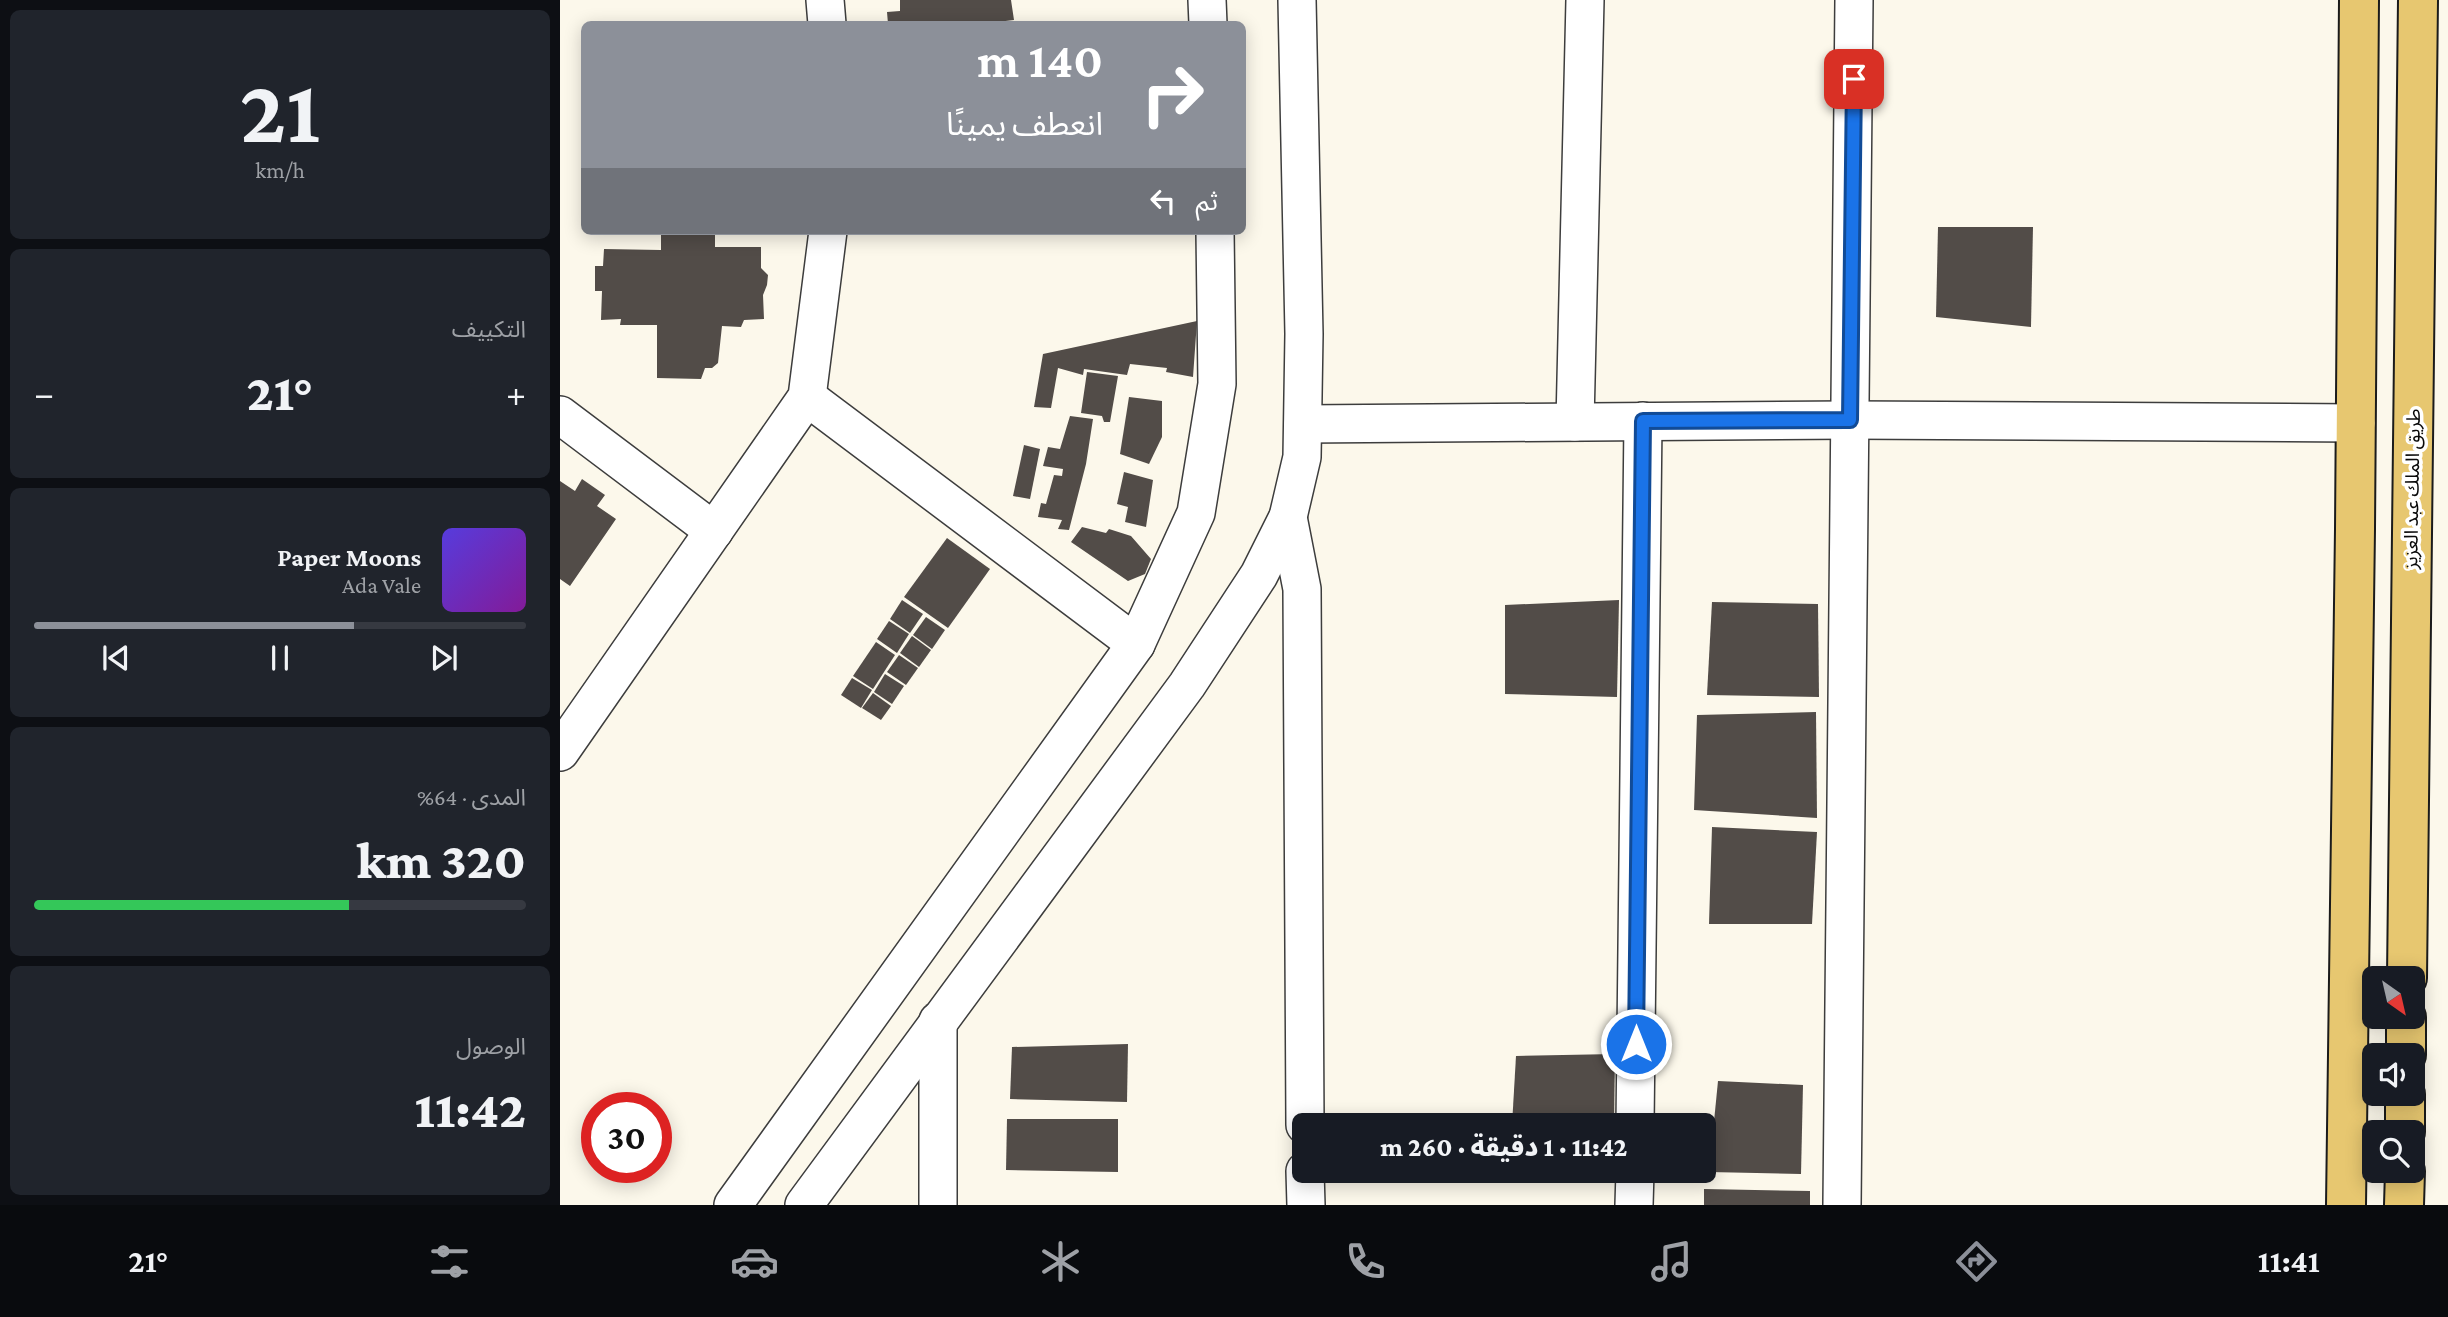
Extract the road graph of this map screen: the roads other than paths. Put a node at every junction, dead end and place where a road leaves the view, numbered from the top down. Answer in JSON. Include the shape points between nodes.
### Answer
{"nodes":[{"id":1,"x":825,"y":0,"type":"edge"},
{"id":2,"x":1207,"y":0,"type":"edge"},
{"id":3,"x":1297,"y":0,"type":"edge"},
{"id":4,"x":1585,"y":0,"type":"edge"},
{"id":5,"x":1854,"y":0,"type":"edge"},
{"id":6,"x":2359,"y":0,"type":"edge"},
{"id":7,"x":2418,"y":0,"type":"edge"},
{"id":8,"x":827,"y":21,"type":"edge"},
{"id":9,"x":1208,"y":21,"type":"edge"},
{"id":10,"x":827,"y":235,"type":"edge"},
{"id":11,"x":1215,"y":235,"type":"edge"},
{"id":12,"x":807,"y":397,"type":"junction"},
{"id":13,"x":560,"y":415,"type":"edge"},
{"id":14,"x":1850,"y":420,"type":"junction"},
{"id":15,"x":1643,"y":421,"type":"junction"},
{"id":16,"x":1575,"y":422,"type":"junction"},
{"id":17,"x":2356,"y":422,"type":"junction"},
{"id":18,"x":1303,"y":424,"type":"junction"},
{"id":19,"x":1288,"y":517,"type":"junction"},
{"id":20,"x":714,"y":531,"type":"junction"},
{"id":21,"x":1136,"y":644,"type":"junction"},
{"id":22,"x":560,"y":752,"type":"edge"},
{"id":23,"x":2407,"y":966,"type":"edge"},
{"id":24,"x":938,"y":1021,"type":"junction"},
{"id":25,"x":1305,"y":1113,"type":"edge"},
{"id":26,"x":1635,"y":1113,"type":"edge"},
{"id":27,"x":1306,"y":1183,"type":"edge"},
{"id":28,"x":1634,"y":1183,"type":"edge"},
{"id":29,"x":2404,"y":1183,"type":"edge"},
{"id":30,"x":733,"y":1205,"type":"edge"},
{"id":31,"x":804,"y":1205,"type":"edge"},
{"id":32,"x":938,"y":1205,"type":"edge"},
{"id":33,"x":1306,"y":1205,"type":"edge"},
{"id":34,"x":1634,"y":1205,"type":"edge"},
{"id":35,"x":1842,"y":1205,"type":"edge"},
{"id":36,"x":2346,"y":1205,"type":"edge"},
{"id":37,"x":2404,"y":1205,"type":"edge"}],
"edges":[{"from":1,"to":8,"type":"street"},
{"from":2,"to":9,"type":"street"},
{"from":3,"to":18,"type":"street"},
{"from":4,"to":16,"type":"street"},
{"from":5,"to":14,"type":"street"},
{"from":6,"to":17,"type":"main road"},
{"from":7,"to":23,"type":"main road","name":"طريق الملك عبد العزيز"},
{"from":10,"to":12,"type":"street"},
{"from":11,"to":21,"type":"street","via":[[1217,384],[1196,513]]},
{"from":12,"to":20,"type":"street"},
{"from":12,"to":21,"type":"street"},
{"from":13,"to":20,"type":"street"},
{"from":14,"to":15,"type":"street"},
{"from":14,"to":17,"type":"street"},
{"from":14,"to":35,"type":"street"},
{"from":15,"to":16,"type":"street"},
{"from":15,"to":26,"type":"street"},
{"from":16,"to":18,"type":"street"},
{"from":17,"to":36,"type":"main road"},
{"from":18,"to":19,"type":"street","via":[[1302,457]]},
{"from":19,"to":24,"type":"street","via":[[1259,575],[1187,685]]},
{"from":19,"to":25,"type":"street","via":[[1302,589]]},
{"from":20,"to":22,"type":"street"},
{"from":21,"to":30,"type":"street"},
{"from":24,"to":31,"type":"street"},
{"from":24,"to":32,"type":"street"},
{"from":27,"to":33,"type":"street"},
{"from":28,"to":34,"type":"street"},
{"from":29,"to":37,"type":"main road"}]}
